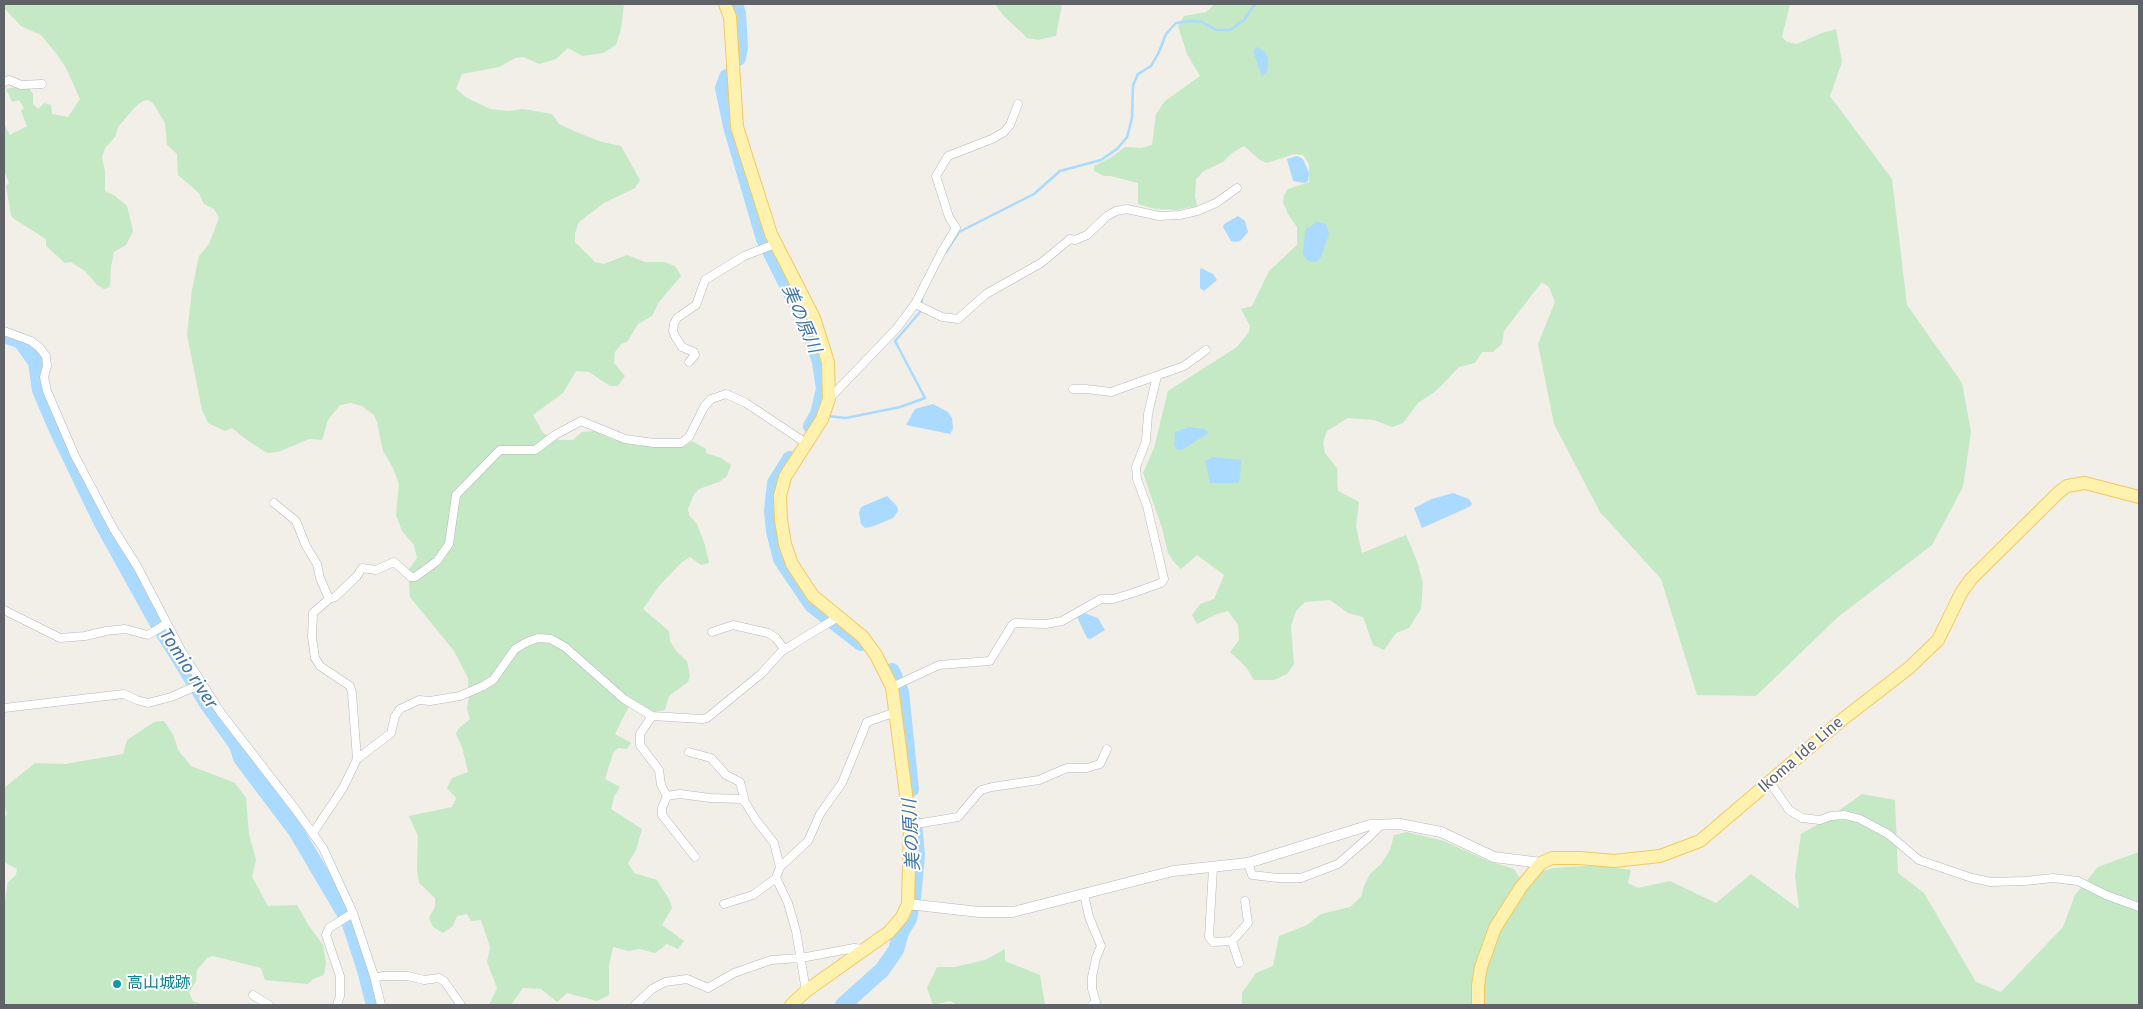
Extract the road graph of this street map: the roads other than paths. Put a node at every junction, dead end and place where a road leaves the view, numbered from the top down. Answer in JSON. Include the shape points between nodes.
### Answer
{"nodes":[{"id":1,"x":725,"y":4,"type":"edge"},
{"id":2,"x":4,"y":82,"type":"edge"},
{"id":3,"x":42,"y":84,"type":"dead end"},
{"id":4,"x":1018,"y":104,"type":"dead end"},
{"id":5,"x":1237,"y":188,"type":"dead end"},
{"id":6,"x":775,"y":244,"type":"junction"},
{"id":7,"x":915,"y":304,"type":"junction"},
{"id":8,"x":4,"y":330,"type":"edge"},
{"id":9,"x":1206,"y":350,"type":"dead end"},
{"id":10,"x":689,"y":362,"type":"dead end"},
{"id":11,"x":1157,"y":376,"type":"junction"},
{"id":12,"x":1073,"y":389,"type":"dead end"},
{"id":13,"x":829,"y":400,"type":"junction"},
{"id":14,"x":806,"y":443,"type":"junction"},
{"id":15,"x":2139,"y":497,"type":"edge"},
{"id":16,"x":274,"y":503,"type":"dead end"},
{"id":17,"x":329,"y":599,"type":"junction"},
{"id":18,"x":4,"y":610,"type":"edge"},
{"id":19,"x":838,"y":617,"type":"junction"},
{"id":20,"x":164,"y":625,"type":"junction"},
{"id":21,"x":712,"y":632,"type":"dead end"},
{"id":22,"x":784,"y":649,"type":"junction"},
{"id":23,"x":201,"y":684,"type":"junction"},
{"id":24,"x":892,"y":687,"type":"junction"},
{"id":25,"x":4,"y":708,"type":"edge"},
{"id":26,"x":896,"y":712,"type":"junction"},
{"id":27,"x":652,"y":716,"type":"junction"},
{"id":28,"x":1107,"y":749,"type":"dead end"},
{"id":29,"x":689,"y":752,"type":"dead end"},
{"id":30,"x":357,"y":759,"type":"junction"},
{"id":31,"x":1770,"y":781,"type":"junction"},
{"id":32,"x":667,"y":796,"type":"junction"},
{"id":33,"x":745,"y":802,"type":"junction"},
{"id":34,"x":910,"y":824,"type":"junction"},
{"id":35,"x":1382,"y":824,"type":"junction"},
{"id":36,"x":313,"y":833,"type":"junction"},
{"id":37,"x":695,"y":857,"type":"dead end"},
{"id":38,"x":1248,"y":863,"type":"junction"},
{"id":39,"x":1541,"y":864,"type":"junction"},
{"id":40,"x":780,"y":867,"type":"junction"},
{"id":41,"x":1213,"y":868,"type":"junction"},
{"id":42,"x":776,"y":878,"type":"junction"},
{"id":43,"x":1084,"y":894,"type":"junction"},
{"id":44,"x":1245,"y":901,"type":"dead end"},
{"id":45,"x":724,"y":904,"type":"dead end"},
{"id":46,"x":913,"y":906,"type":"junction"},
{"id":47,"x":2139,"y":907,"type":"edge"},
{"id":48,"x":353,"y":913,"type":"junction"},
{"id":49,"x":1232,"y":942,"type":"junction"},
{"id":50,"x":867,"y":949,"type":"junction"},
{"id":51,"x":800,"y":958,"type":"junction"},
{"id":52,"x":1239,"y":963,"type":"dead end"},
{"id":53,"x":374,"y":978,"type":"junction"},
{"id":54,"x":806,"y":991,"type":"junction"},
{"id":55,"x":253,"y":995,"type":"dead end"},
{"id":56,"x":269,"y":1005,"type":"edge"},
{"id":57,"x":336,"y":1005,"type":"edge"},
{"id":58,"x":381,"y":1005,"type":"edge"},
{"id":59,"x":461,"y":1005,"type":"edge"},
{"id":60,"x":636,"y":1005,"type":"edge"},
{"id":61,"x":791,"y":1005,"type":"edge"},
{"id":62,"x":1092,"y":1005,"type":"edge"},
{"id":63,"x":1478,"y":1005,"type":"edge"}],
"edges":[{"from":1,"to":6,"type":"main road","via":[[730,17],[737,127]]},
{"from":2,"to":3,"type":"street"},
{"from":4,"to":7,"type":"street","via":[[1004,132],[948,156],[936,176],[949,217],[956,228]]},
{"from":5,"to":7,"type":"street","via":[[1216,203],[1180,215],[1159,216],[1127,209],[1116,212],[1087,235],[1070,239],[1041,263],[986,294],[958,319],[942,317]]},
{"from":6,"to":10,"type":"street","via":[[744,256],[704,280],[696,305],[677,318],[674,324],[675,336],[682,347],[694,352]]},
{"from":6,"to":13,"type":"main road","via":[[823,342],[828,362]]},
{"from":7,"to":13,"type":"street"},
{"from":8,"to":20,"type":"street","via":[[31,341],[46,356],[44,377],[47,391],[74,456],[137,566]]},
{"from":9,"to":11,"type":"street","via":[[1184,366]]},
{"from":11,"to":12,"type":"street","via":[[1111,392]]},
{"from":11,"to":24,"type":"street","via":[[1148,414],[1146,441],[1136,467],[1164,579],[1161,583],[1113,599],[1101,599],[1062,620],[1046,624],[1015,623],[990,662],[939,665]]},
{"from":13,"to":14,"type":"main road","via":[[822,420]]},
{"from":14,"to":17,"type":"street","via":[[746,403],[726,394],[711,399],[689,437],[681,443],[654,444],[626,439],[581,421],[535,450],[500,450],[456,495],[447,548],[437,561],[415,577],[394,562],[376,570],[362,568],[335,597]]},
{"from":14,"to":19,"type":"main road","via":[[785,477],[780,496],[784,544],[792,564],[813,596]]},
{"from":15,"to":31,"type":"main road","name":"Ikoma Ide Line","via":[[2085,483],[2067,486],[2059,492],[1971,578],[1938,640],[1909,668],[1843,718]]},
{"from":16,"to":17,"type":"street","via":[[296,521],[317,564]]},
{"from":17,"to":30,"type":"street","via":[[312,613],[315,658],[320,666],[350,686]]},
{"from":18,"to":20,"type":"street","via":[[60,638],[125,629],[148,635]]},
{"from":19,"to":22,"type":"street"},
{"from":19,"to":24,"type":"main road","via":[[863,637]]},
{"from":20,"to":23,"type":"street"},
{"from":21,"to":22,"type":"street","via":[[733,625],[768,633]]},
{"from":22,"to":27,"type":"street","via":[[761,674],[707,718]]},
{"from":23,"to":25,"type":"street","via":[[148,703],[124,694]]},
{"from":23,"to":36,"type":"street"},
{"from":24,"to":26,"type":"main road"},
{"from":26,"to":34,"type":"main road"},
{"from":26,"to":40,"type":"street","via":[[867,722],[842,783],[820,814],[808,841]]},
{"from":27,"to":30,"type":"street","via":[[624,700],[565,647],[551,639],[538,638],[516,649],[493,680],[483,686],[460,696],[420,700],[400,709],[391,733]]},
{"from":27,"to":32,"type":"street","via":[[640,734],[640,745],[659,770]]},
{"from":28,"to":34,"type":"street","via":[[1100,764],[1067,768],[1039,780],[992,786],[981,790],[958,817]]},
{"from":29,"to":33,"type":"street","via":[[711,758],[726,775],[740,782]]},
{"from":30,"to":36,"type":"street","via":[[343,788]]},
{"from":31,"to":39,"type":"main road","name":"Ikoma Ide Line","via":[[1700,841],[1660,856],[1614,862],[1552,858]]},
{"from":31,"to":47,"type":"street","via":[[1789,810],[1802,818],[1820,820],[1846,815],[1860,819],[1888,834],[1919,860],[1991,882],[2053,878],[2078,881]]},
{"from":32,"to":33,"type":"street","via":[[680,794]]},
{"from":32,"to":37,"type":"street","via":[[662,815]]},
{"from":33,"to":40,"type":"street","via":[[774,843]]},
{"from":34,"to":46,"type":"main road"},
{"from":35,"to":38,"type":"street","via":[[1354,828]]},
{"from":35,"to":38,"type":"street","via":[[1338,864],[1301,878],[1252,875]]},
{"from":35,"to":39,"type":"street","via":[[1441,832],[1494,857]]},
{"from":36,"to":48,"type":"street"},
{"from":38,"to":41,"type":"street"},
{"from":39,"to":63,"type":"main road","via":[[1521,887],[1495,928],[1481,967]]},
{"from":40,"to":42,"type":"street"},
{"from":41,"to":43,"type":"street","via":[[1173,871]]},
{"from":41,"to":49,"type":"street","via":[[1209,937],[1213,942]]},
{"from":42,"to":45,"type":"street","via":[[753,895]]},
{"from":42,"to":51,"type":"street","via":[[788,903]]},
{"from":43,"to":46,"type":"street","via":[[1014,912]]},
{"from":43,"to":62,"type":"street","via":[[1089,918],[1101,946],[1092,977],[1096,1002]]},
{"from":44,"to":49,"type":"street","via":[[1248,922]]},
{"from":46,"to":50,"type":"main road","via":[[896,926]]},
{"from":48,"to":53,"type":"street"},
{"from":48,"to":57,"type":"street","via":[[329,928],[326,935],[340,976],[340,996]]},
{"from":49,"to":52,"type":"street"},
{"from":50,"to":51,"type":"street","via":[[837,950]]},
{"from":50,"to":54,"type":"main road"},
{"from":51,"to":54,"type":"street"},
{"from":51,"to":60,"type":"street","via":[[754,965],[708,988],[688,979],[665,982],[652,989]]},
{"from":53,"to":58,"type":"street"},
{"from":53,"to":59,"type":"street","via":[[438,978],[444,981]]},
{"from":54,"to":61,"type":"main road"},
{"from":55,"to":56,"type":"street"}]}
